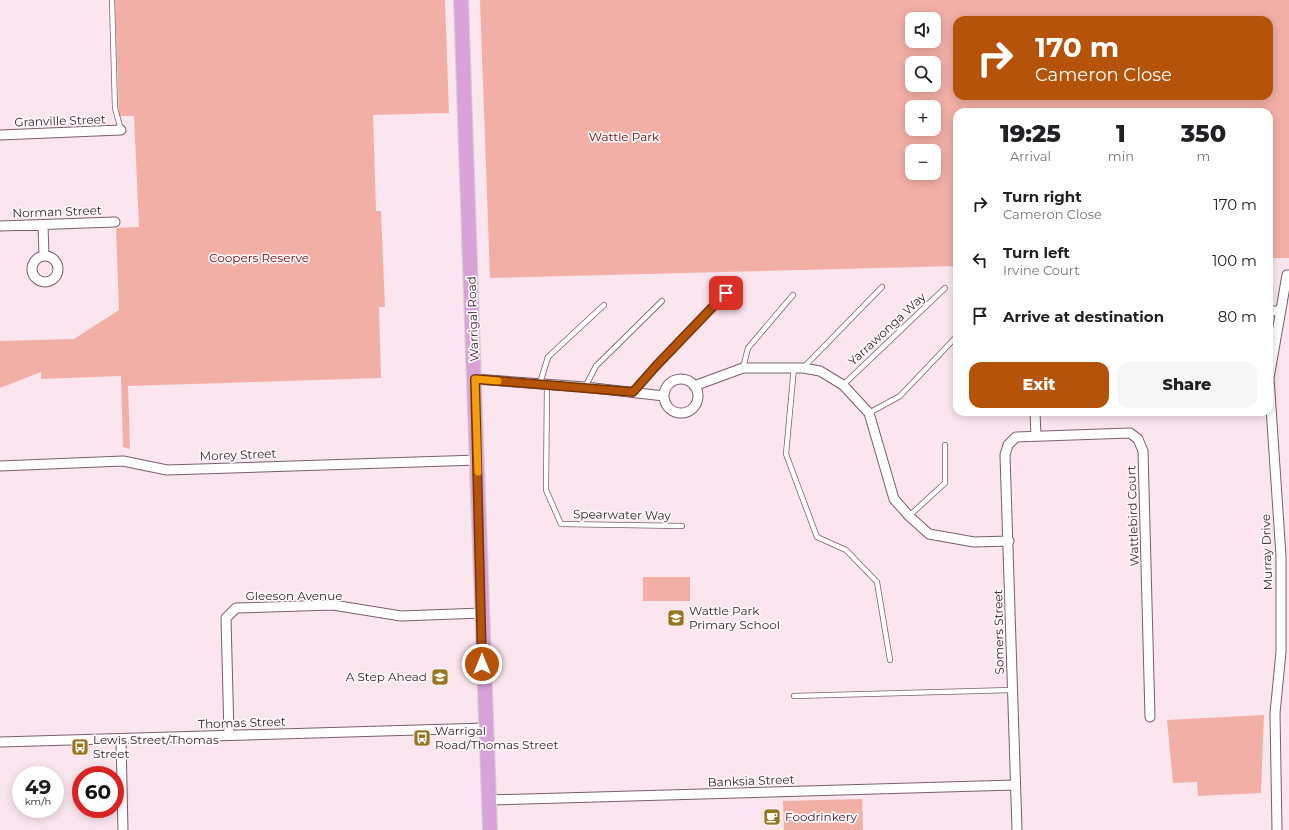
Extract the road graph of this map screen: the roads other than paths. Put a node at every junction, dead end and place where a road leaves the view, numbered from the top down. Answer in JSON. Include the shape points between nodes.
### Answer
{"nodes":[{"id":1,"x":112,"y":0,"type":"edge"},
{"id":2,"x":461,"y":0,"type":"edge"},
{"id":3,"x":121,"y":130,"type":"joint"},
{"id":4,"x":0,"y":135,"type":"edge"},
{"id":5,"x":115,"y":222,"type":"dead end"},
{"id":6,"x":43,"y":225,"type":"junction"},
{"id":7,"x":0,"y":226,"type":"edge"},
{"id":8,"x":44,"y":256,"type":"dead end"},
{"id":9,"x":1288,"y":275,"type":"edge"},
{"id":10,"x":882,"y":287,"type":"dead end"},
{"id":11,"x":945,"y":288,"type":"dead end"},
{"id":12,"x":726,"y":293,"type":"dead end"},
{"id":13,"x":793,"y":295,"type":"dead end"},
{"id":14,"x":662,"y":302,"type":"dead end"},
{"id":15,"x":604,"y":305,"type":"dead end"},
{"id":16,"x":1273,"y":311,"type":"edge"},
{"id":17,"x":1281,"y":311,"type":"junction"},
{"id":18,"x":953,"y":340,"type":"edge"},
{"id":19,"x":1273,"y":360,"type":"edge"},
{"id":20,"x":743,"y":368,"type":"junction"},
{"id":21,"x":798,"y":368,"type":"junction"},
{"id":22,"x":475,"y":379,"type":"junction"},
{"id":23,"x":543,"y":384,"type":"junction"},
{"id":24,"x":843,"y":385,"type":"junction"},
{"id":25,"x":694,"y":386,"type":"junction"},
{"id":26,"x":586,"y":387,"type":"junction"},
{"id":27,"x":633,"y":392,"type":"junction"},
{"id":28,"x":664,"y":396,"type":"junction"},
{"id":29,"x":869,"y":413,"type":"junction"},
{"id":30,"x":1035,"y":416,"type":"edge"},
{"id":31,"x":1272,"y":416,"type":"edge"},
{"id":32,"x":1036,"y":436,"type":"junction"},
{"id":33,"x":1016,"y":437,"type":"joint"},
{"id":34,"x":944,"y":445,"type":"dead end"},
{"id":35,"x":478,"y":460,"type":"junction"},
{"id":36,"x":0,"y":466,"type":"edge"},
{"id":37,"x":909,"y":516,"type":"junction"},
{"id":38,"x":682,"y":526,"type":"dead end"},
{"id":39,"x":1008,"y":541,"type":"junction"},
{"id":40,"x":482,"y":613,"type":"junction"},
{"id":41,"x":890,"y":660,"type":"dead end"},
{"id":42,"x":1012,"y":690,"type":"junction"},
{"id":43,"x":794,"y":696,"type":"dead end"},
{"id":44,"x":1150,"y":717,"type":"dead end"},
{"id":45,"x":486,"y":728,"type":"junction"},
{"id":46,"x":229,"y":735,"type":"junction"},
{"id":47,"x":120,"y":739,"type":"junction"},
{"id":48,"x":0,"y":742,"type":"edge"},
{"id":49,"x":1015,"y":784,"type":"junction"},
{"id":50,"x":488,"y":800,"type":"junction"},
{"id":51,"x":123,"y":830,"type":"edge"},
{"id":52,"x":490,"y":830,"type":"edge"},
{"id":53,"x":1017,"y":830,"type":"edge"},
{"id":54,"x":1277,"y":830,"type":"edge"}],
"edges":[{"from":1,"to":3,"type":"lane","via":[[115,108]]},
{"from":2,"to":22,"type":"main road","name":"Warrigal Road"},
{"from":3,"to":4,"type":"street","name":"Granville Street"},
{"from":5,"to":6,"type":"street","name":"Norman Street"},
{"from":6,"to":7,"type":"street","name":"Norman Street"},
{"from":6,"to":8,"type":"street"},
{"from":9,"to":17,"type":"street","name":"Murray Drive"},
{"from":10,"to":21,"type":"lane"},
{"from":11,"to":24,"type":"lane","name":"Yarrawonga Way"},
{"from":12,"to":27,"type":"lane"},
{"from":13,"to":20,"type":"lane","via":[[748,348]]},
{"from":14,"to":26,"type":"lane","via":[[596,366]]},
{"from":15,"to":23,"type":"lane","via":[[548,357]]},
{"from":16,"to":17,"type":"street"},
{"from":17,"to":19,"type":"street","name":"Murray Drive"},
{"from":18,"to":29,"type":"lane","via":[[900,396]]},
{"from":20,"to":21,"type":"street"},
{"from":20,"to":25,"type":"street"},
{"from":21,"to":24,"type":"street","via":[[820,371]]},
{"from":21,"to":41,"type":"lane","via":[[786,454],[817,537],[846,550],[877,582]]},
{"from":22,"to":23,"type":"street"},
{"from":22,"to":35,"type":"main road","name":"Warrigal Road"},
{"from":23,"to":26,"type":"street"},
{"from":23,"to":38,"type":"lane","name":"Spearwater Way","via":[[546,490],[561,524]]},
{"from":24,"to":29,"type":"street"},
{"from":25,"to":28,"type":"street","via":[[686,380],[676,380],[668,386]]},
{"from":25,"to":28,"type":"street","via":[[698,400],[689,411],[683,413],[672,410],[665,402]]},
{"from":26,"to":27,"type":"street"},
{"from":27,"to":28,"type":"street"},
{"from":29,"to":37,"type":"street","via":[[894,499]]},
{"from":30,"to":32,"type":"street"},
{"from":31,"to":54,"type":"street","name":"Murray Drive","via":[[1281,556],[1281,652],[1274,713]]},
{"from":32,"to":33,"type":"street","name":"Wattlebird Court"},
{"from":32,"to":44,"type":"street","name":"Wattlebird Court","via":[[1130,433],[1138,439],[1143,451]]},
{"from":33,"to":39,"type":"street","name":"Somers Street","via":[[1008,445],[1005,455]]},
{"from":34,"to":37,"type":"lane","via":[[945,483]]},
{"from":35,"to":36,"type":"street","name":"Morey Street","via":[[167,470],[123,461]]},
{"from":35,"to":40,"type":"main road","name":"Warrigal Road"},
{"from":37,"to":39,"type":"street","via":[[929,534],[974,542]]},
{"from":39,"to":42,"type":"street","name":"Somers Street"},
{"from":40,"to":45,"type":"main road","name":"Warrigal Road"},
{"from":40,"to":46,"type":"street","name":"Gleeson Avenue","via":[[400,616],[333,605],[236,608],[226,618]]},
{"from":42,"to":43,"type":"lane"},
{"from":42,"to":49,"type":"street","name":"Somers Street"},
{"from":45,"to":46,"type":"street","name":"Thomas Street"},
{"from":45,"to":50,"type":"main road","name":"Warrigal Road"},
{"from":46,"to":47,"type":"street","name":"Thomas Street"},
{"from":47,"to":48,"type":"street","name":"Thomas Street"},
{"from":47,"to":51,"type":"street"},
{"from":49,"to":50,"type":"street","name":"Banksia Street"},
{"from":49,"to":53,"type":"street","name":"Somers Street"},
{"from":50,"to":52,"type":"main road","name":"Warrigal Road"}]}
